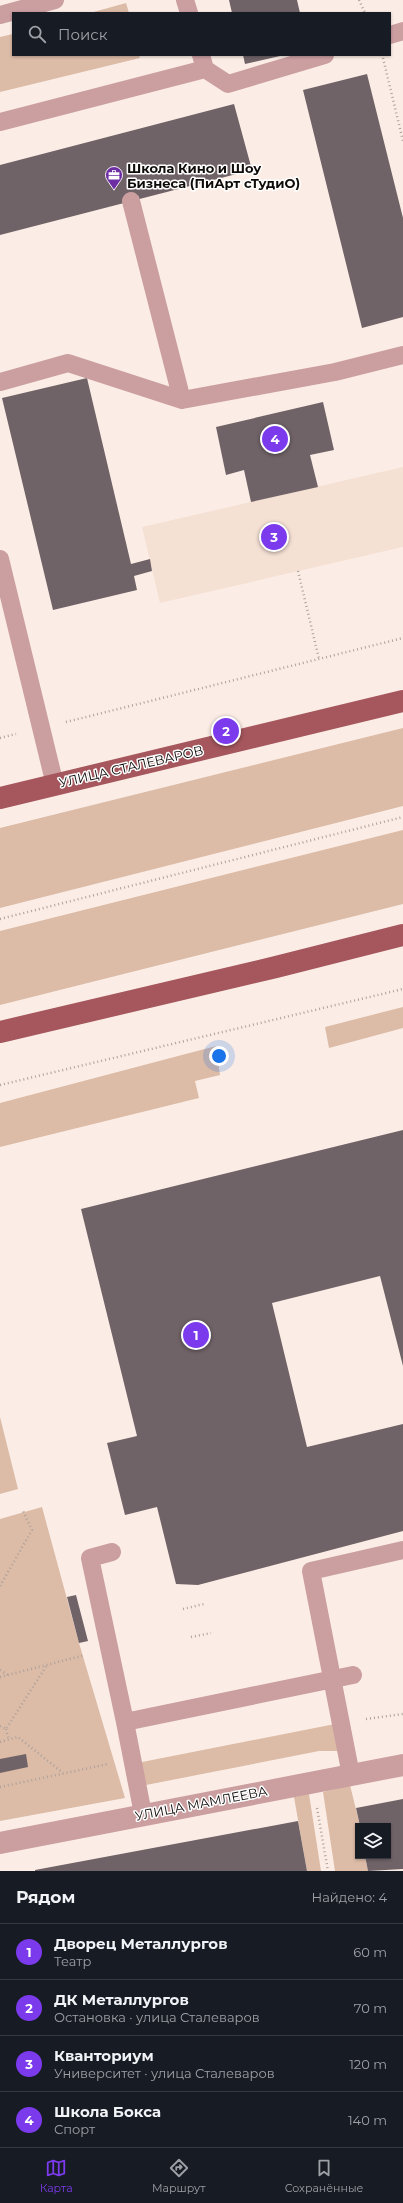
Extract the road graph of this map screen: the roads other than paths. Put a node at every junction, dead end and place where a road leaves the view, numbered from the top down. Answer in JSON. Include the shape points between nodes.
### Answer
{"nodes":[{"id":1,"x":55,"y":0,"type":"edge"},
{"id":2,"x":185,"y":0,"type":"edge"},
{"id":3,"x":189,"y":12,"type":"edge"},
{"id":4,"x":0,"y":15,"type":"edge"},
{"id":5,"x":403,"y":31,"type":"edge"},
{"id":6,"x":391,"y":35,"type":"edge"},
{"id":7,"x":322,"y":56,"type":"edge"},
{"id":8,"x":203,"y":62,"type":"edge"},
{"id":9,"x":0,"y":122,"type":"edge"},
{"id":10,"x":131,"y":201,"type":"dead end"},
{"id":11,"x":403,"y":355,"type":"edge"},
{"id":12,"x":0,"y":382,"type":"edge"},
{"id":13,"x":182,"y":400,"type":"junction"},
{"id":14,"x":0,"y":559,"type":"edge"},
{"id":15,"x":403,"y":701,"type":"edge"},
{"id":16,"x":55,"y":785,"type":"junction"},
{"id":17,"x":0,"y":798,"type":"edge"},
{"id":18,"x":403,"y":935,"type":"edge"},
{"id":19,"x":0,"y":1032,"type":"edge"},
{"id":20,"x":403,"y":1550,"type":"edge"},
{"id":21,"x":112,"y":1552,"type":"dead end"},
{"id":22,"x":353,"y":1675,"type":"dead end"},
{"id":23,"x":332,"y":1679,"type":"junction"},
{"id":24,"x":125,"y":1722,"type":"junction"},
{"id":25,"x":403,"y":1765,"type":"edge"},
{"id":26,"x":351,"y":1775,"type":"junction"},
{"id":27,"x":143,"y":1814,"type":"junction"},
{"id":28,"x":0,"y":1843,"type":"edge"}],
"edges":[{"from":1,"to":4,"type":"lane"},
{"from":2,"to":3,"type":"lane"},
{"from":5,"to":6,"type":"lane"},
{"from":7,"to":8,"type":"lane","via":[[228,84]]},
{"from":8,"to":9,"type":"lane"},
{"from":10,"to":13,"type":"lane"},
{"from":11,"to":13,"type":"lane","via":[[335,372]]},
{"from":12,"to":13,"type":"lane","via":[[68,363]]},
{"from":14,"to":16,"type":"lane"},
{"from":15,"to":16,"type":"main road","name":"УЛИЦА СТАЛЕВАРОВ"},
{"from":16,"to":17,"type":"main road","name":"УЛИЦА СТАЛЕВАРОВ"},
{"from":18,"to":19,"type":"main road","via":[[276,968]]},
{"from":20,"to":23,"type":"lane","via":[[311,1571]]},
{"from":21,"to":24,"type":"lane","via":[[90,1558]]},
{"from":22,"to":23,"type":"lane"},
{"from":23,"to":24,"type":"lane"},
{"from":23,"to":26,"type":"lane"},
{"from":24,"to":27,"type":"lane"},
{"from":25,"to":26,"type":"street","name":"УЛИЦА МАМЛЕЕВА"},
{"from":26,"to":27,"type":"street","name":"УЛИЦА МАМЛЕЕВА"},
{"from":27,"to":28,"type":"street","name":"УЛИЦА МАМЛЕЕВА"}]}
